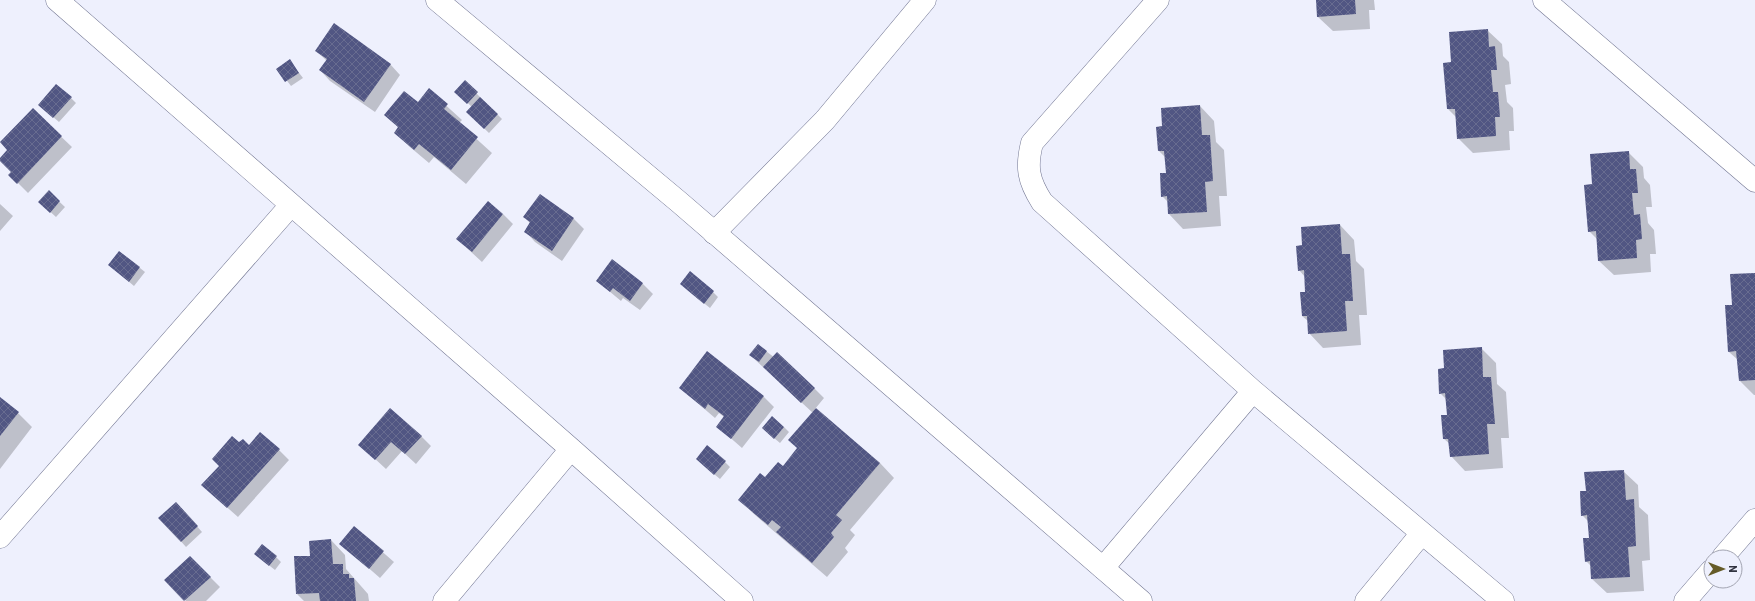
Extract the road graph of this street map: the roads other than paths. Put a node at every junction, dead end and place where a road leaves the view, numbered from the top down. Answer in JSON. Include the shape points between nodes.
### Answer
{"nodes":[{"id":1,"x":57,"y":0,"type":"edge"},
{"id":2,"x":437,"y":0,"type":"edge"},
{"id":3,"x":925,"y":0,"type":"edge"},
{"id":4,"x":1158,"y":0,"type":"edge"},
{"id":5,"x":1544,"y":0,"type":"edge"},
{"id":6,"x":1755,"y":181,"type":"edge"},
{"id":7,"x":290,"y":205,"type":"junction"},
{"id":8,"x":714,"y":233,"type":"junction"},
{"id":9,"x":1253,"y":391,"type":"junction"},
{"id":10,"x":571,"y":449,"type":"junction"},
{"id":11,"x":1755,"y":520,"type":"edge"},
{"id":12,"x":1422,"y":533,"type":"junction"},
{"id":13,"x":0,"y":537,"type":"edge"},
{"id":14,"x":1730,"y":549,"type":"edge"},
{"id":15,"x":1103,"y":568,"type":"junction"},
{"id":16,"x":1703,"y":580,"type":"edge"},
{"id":17,"x":444,"y":601,"type":"edge"},
{"id":18,"x":742,"y":601,"type":"edge"},
{"id":19,"x":1142,"y":601,"type":"edge"},
{"id":20,"x":1366,"y":601,"type":"edge"},
{"id":21,"x":1503,"y":601,"type":"edge"},
{"id":22,"x":1685,"y":601,"type":"edge"}],
"edges":[{"from":1,"to":7,"type":"street"},
{"from":2,"to":8,"type":"street"},
{"from":3,"to":8,"type":"street","via":[[825,120]]},
{"from":4,"to":9,"type":"street","via":[[1032,143],[1028,158],[1029,175],[1034,190],[1042,202]]},
{"from":5,"to":6,"type":"street"},
{"from":7,"to":10,"type":"street"},
{"from":7,"to":13,"type":"street"},
{"from":8,"to":15,"type":"street"},
{"from":9,"to":12,"type":"street"},
{"from":9,"to":15,"type":"street"},
{"from":10,"to":17,"type":"street"},
{"from":10,"to":18,"type":"street"},
{"from":11,"to":14,"type":"street"},
{"from":12,"to":20,"type":"street"},
{"from":12,"to":21,"type":"street"},
{"from":15,"to":19,"type":"street"},
{"from":16,"to":22,"type":"street"}]}
